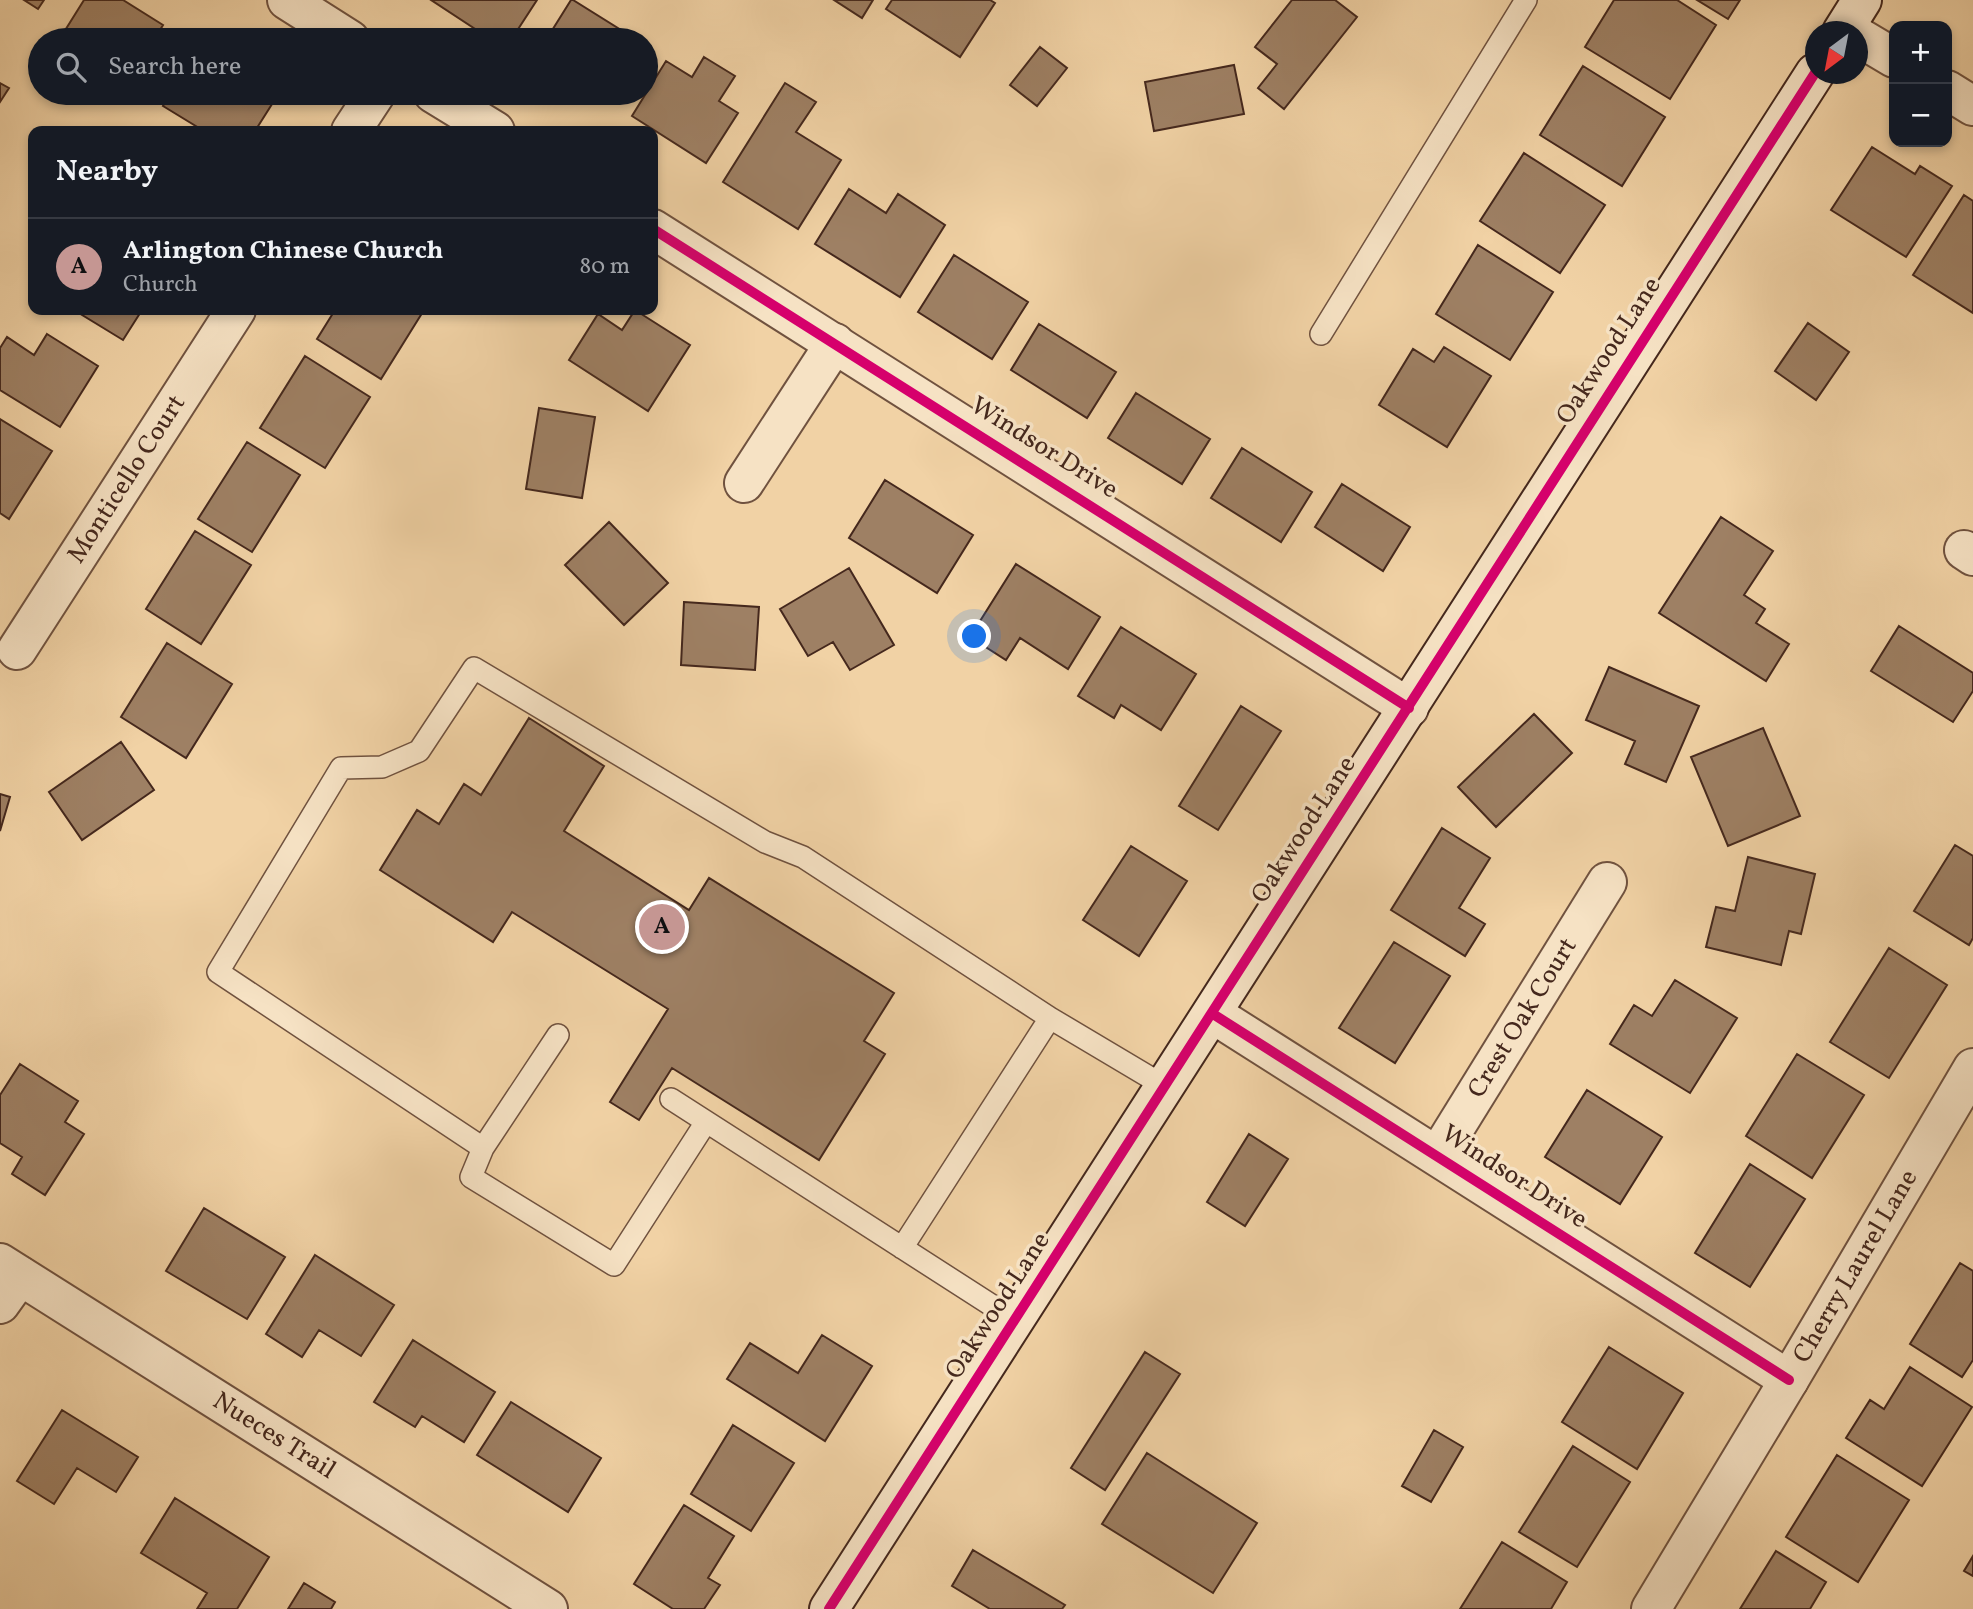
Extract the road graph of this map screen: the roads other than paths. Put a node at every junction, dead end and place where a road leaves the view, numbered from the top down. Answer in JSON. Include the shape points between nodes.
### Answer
{"nodes":[{"id":1,"x":287,"y":0,"type":"edge"},
{"id":2,"x":1526,"y":0,"type":"edge"},
{"id":3,"x":331,"y":28,"type":"edge"},
{"id":4,"x":1868,"y":38,"type":"edge"},
{"id":5,"x":1889,"y":54,"type":"edge"},
{"id":6,"x":1808,"y":84,"type":"edge"},
{"id":7,"x":1952,"y":93,"type":"edge"},
{"id":8,"x":368,"y":105,"type":"edge"},
{"id":9,"x":453,"y":105,"type":"edge"},
{"id":10,"x":1973,"y":106,"type":"edge"},
{"id":11,"x":354,"y":126,"type":"edge"},
{"id":12,"x":487,"y":126,"type":"edge"},
{"id":13,"x":658,"y":232,"type":"edge"},
{"id":14,"x":233,"y":315,"type":"edge"},
{"id":15,"x":1321,"y":334,"type":"dead end"},
{"id":16,"x":835,"y":343,"type":"junction"},
{"id":17,"x":744,"y":483,"type":"dead end"},
{"id":18,"x":17,"y":650,"type":"dead end"},
{"id":19,"x":1409,"y":708,"type":"junction"},
{"id":20,"x":1608,"y":882,"type":"dead end"},
{"id":21,"x":1213,"y":1014,"type":"junction"},
{"id":22,"x":1050,"y":1018,"type":"junction"},
{"id":23,"x":558,"y":1035,"type":"dead end"},
{"id":24,"x":1973,"y":1068,"type":"edge"},
{"id":25,"x":1166,"y":1087,"type":"junction"},
{"id":26,"x":671,"y":1099,"type":"dead end"},
{"id":27,"x":706,"y":1122,"type":"junction"},
{"id":28,"x":483,"y":1148,"type":"junction"},
{"id":29,"x":1438,"y":1155,"type":"junction"},
{"id":30,"x":902,"y":1248,"type":"junction"},
{"id":31,"x":7,"y":1281,"type":"edge"},
{"id":32,"x":1016,"y":1321,"type":"junction"},
{"id":33,"x":1790,"y":1380,"type":"junction"},
{"id":34,"x":548,"y":1609,"type":"edge"},
{"id":35,"x":829,"y":1609,"type":"edge"},
{"id":36,"x":1651,"y":1609,"type":"edge"}],
"edges":[{"from":1,"to":3,"type":"street"},
{"from":2,"to":15,"type":"lane"},
{"from":4,"to":5,"type":"street"},
{"from":6,"to":19,"type":"street","name":"Oakwood Lane"},
{"from":7,"to":10,"type":"street"},
{"from":8,"to":11,"type":"street"},
{"from":9,"to":12,"type":"street"},
{"from":13,"to":16,"type":"street","name":"Windsor Drive"},
{"from":14,"to":18,"type":"street","name":"Monticello Court"},
{"from":16,"to":17,"type":"street"},
{"from":16,"to":19,"type":"street","name":"Windsor Drive"},
{"from":19,"to":21,"type":"street","name":"Oakwood Lane"},
{"from":20,"to":29,"type":"street","name":"Crest Oak Court"},
{"from":21,"to":25,"type":"street","name":"Oakwood Lane"},
{"from":21,"to":29,"type":"street","name":"Windsor Drive"},
{"from":22,"to":25,"type":"lane"},
{"from":22,"to":28,"type":"lane","via":[[803,857],[765,842],[474,668],[419,751],[382,767],[341,768],[218,972]]},
{"from":22,"to":30,"type":"lane"},
{"from":23,"to":28,"type":"lane"},
{"from":24,"to":33,"type":"street","name":"Cherry Laurel Lane"},
{"from":25,"to":32,"type":"street","name":"Oakwood Lane"},
{"from":26,"to":27,"type":"lane"},
{"from":27,"to":28,"type":"lane","via":[[614,1265],[471,1177]]},
{"from":27,"to":30,"type":"lane"},
{"from":29,"to":33,"type":"street","name":"Windsor Drive"},
{"from":30,"to":32,"type":"lane"},
{"from":31,"to":34,"type":"street","name":"Nueces Trail"},
{"from":32,"to":35,"type":"street","name":"Oakwood Lane"},
{"from":33,"to":36,"type":"street","name":"Cherry Laurel Lane"}]}
